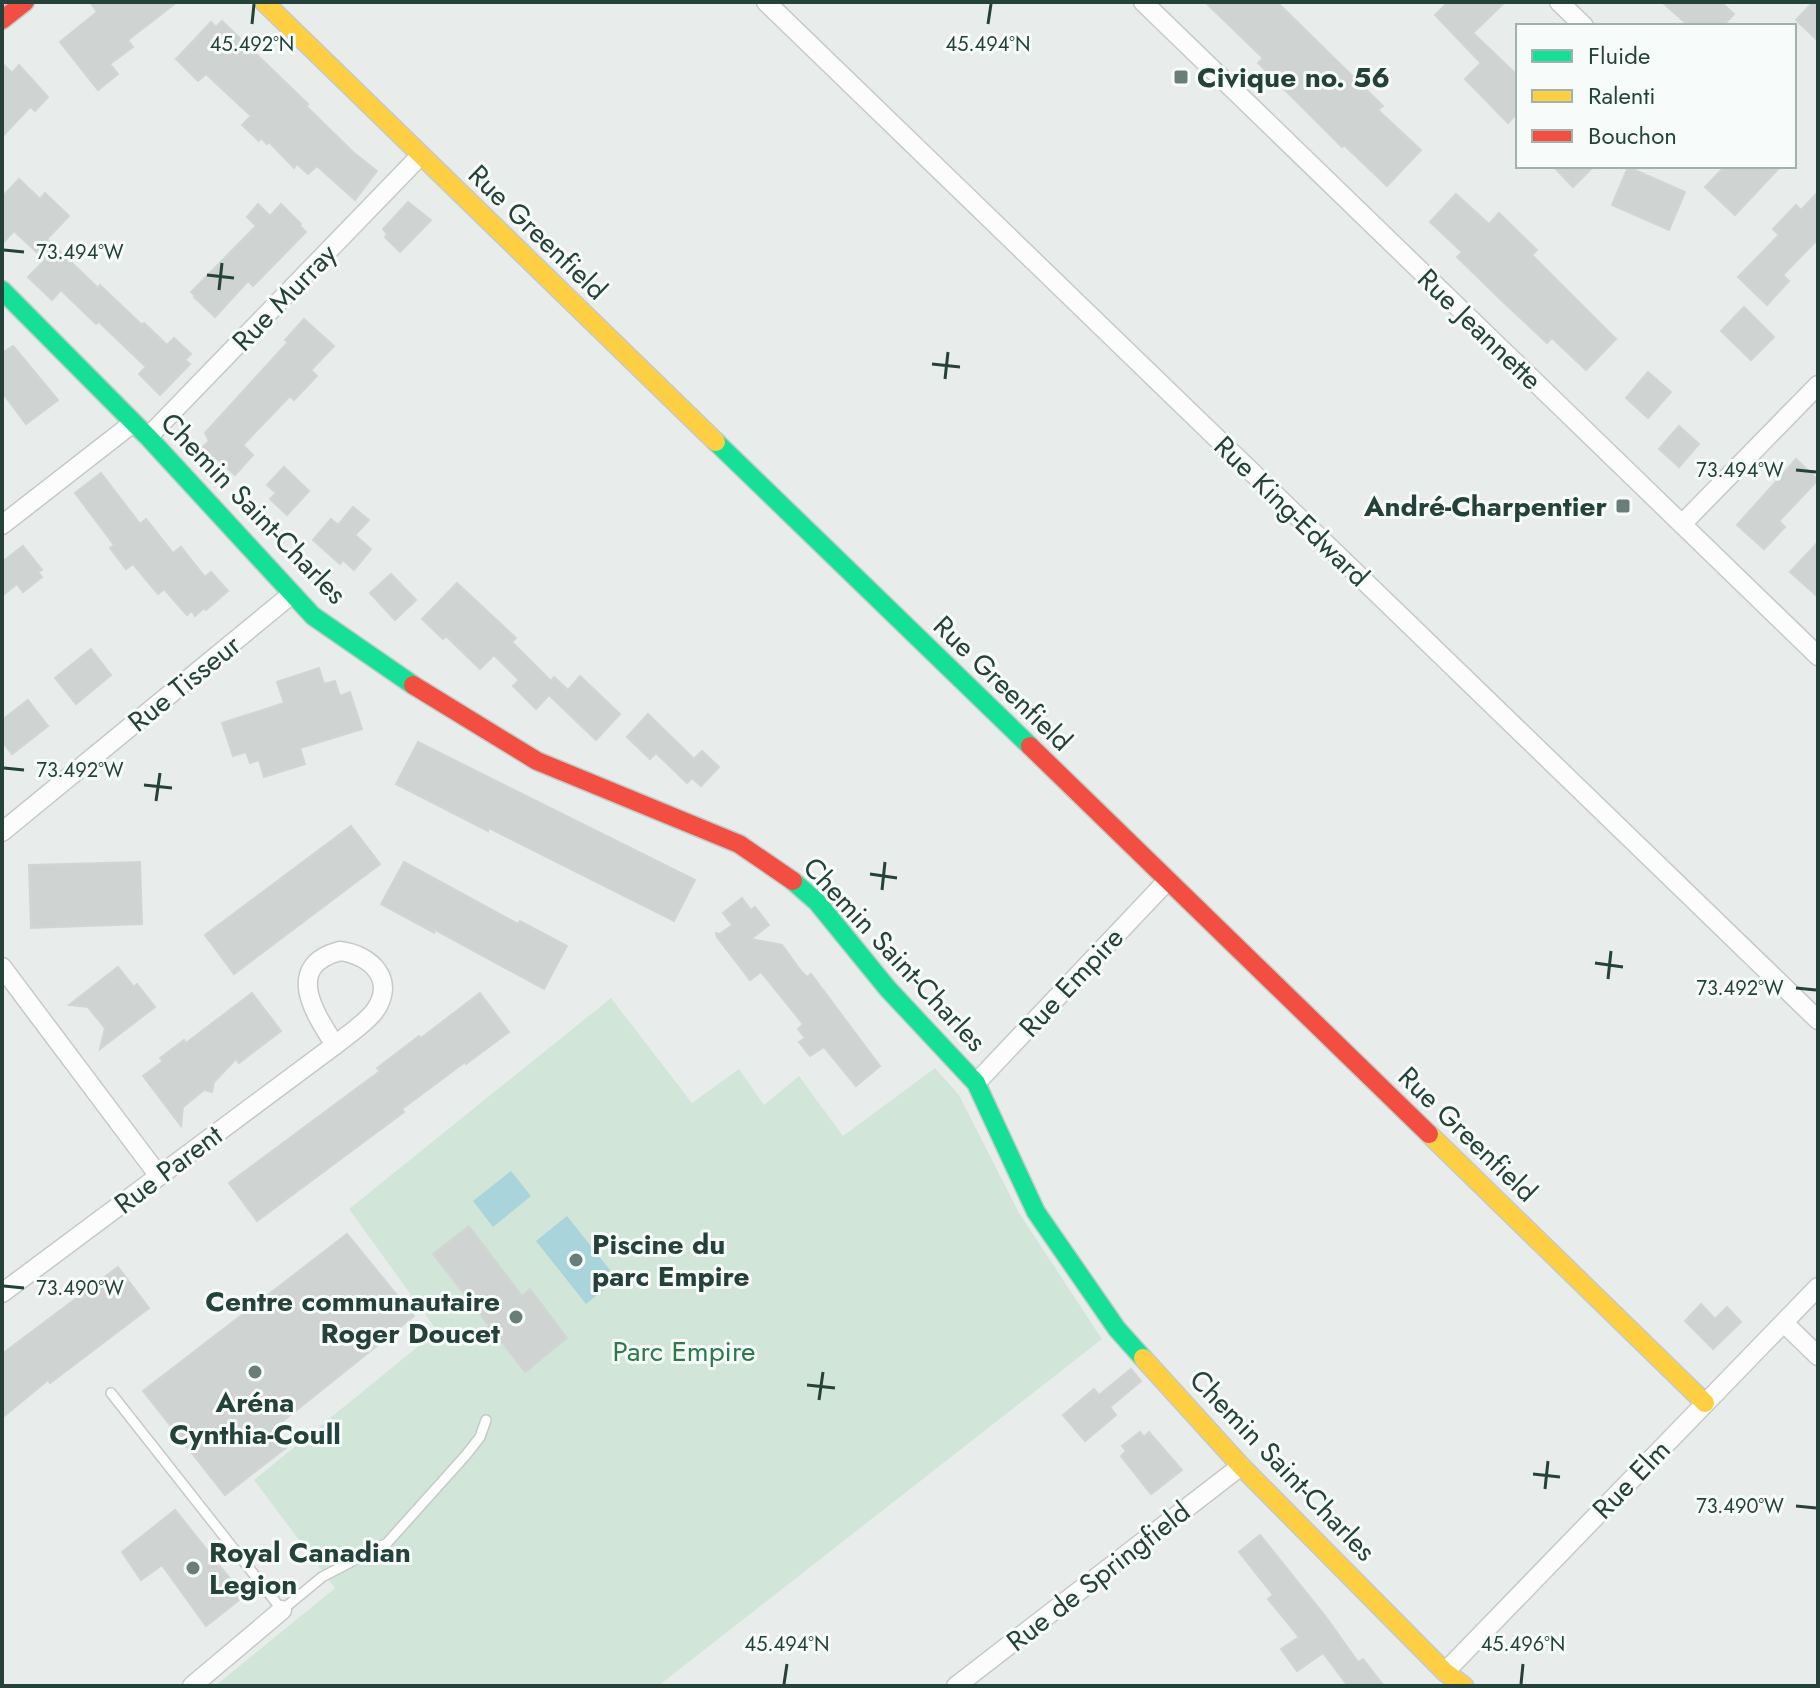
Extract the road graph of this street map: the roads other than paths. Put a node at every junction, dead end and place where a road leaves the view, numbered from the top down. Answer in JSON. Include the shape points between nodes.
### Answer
{"nodes":[{"id":1,"x":25,"y":2,"type":"edge"},
{"id":2,"x":264,"y":2,"type":"edge"},
{"id":3,"x":766,"y":2,"type":"edge"},
{"id":4,"x":1143,"y":2,"type":"edge"},
{"id":5,"x":1559,"y":2,"type":"edge"},
{"id":6,"x":2,"y":20,"type":"edge"},
{"id":7,"x":1582,"y":24,"type":"edge"},
{"id":8,"x":420,"y":156,"type":"junction"},
{"id":9,"x":2,"y":290,"type":"edge"},
{"id":10,"x":1818,"y":385,"type":"edge"},
{"id":11,"x":133,"y":423,"type":"junction"},
{"id":12,"x":148,"y":437,"type":"junction"},
{"id":13,"x":1682,"y":524,"type":"junction"},
{"id":14,"x":2,"y":525,"type":"edge"},
{"id":15,"x":292,"y":594,"type":"junction"},
{"id":16,"x":1818,"y":656,"type":"edge"},
{"id":17,"x":2,"y":832,"type":"edge"},
{"id":18,"x":1167,"y":881,"type":"junction"},
{"id":19,"x":2,"y":967,"type":"edge"},
{"id":20,"x":1818,"y":1020,"type":"edge"},
{"id":21,"x":335,"y":1045,"type":"junction"},
{"id":22,"x":976,"y":1083,"type":"junction"},
{"id":23,"x":159,"y":1176,"type":"junction"},
{"id":24,"x":1818,"y":1287,"type":"edge"},
{"id":25,"x":2,"y":1293,"type":"edge"},
{"id":26,"x":1784,"y":1323,"type":"junction"},
{"id":27,"x":1818,"y":1356,"type":"edge"},
{"id":28,"x":111,"y":1393,"type":"dead end"},
{"id":29,"x":1705,"y":1403,"type":"junction"},
{"id":30,"x":486,"y":1420,"type":"dead end"},
{"id":31,"x":1241,"y":1466,"type":"junction"},
{"id":32,"x":282,"y":1610,"type":"junction"},
{"id":33,"x":1445,"y":1672,"type":"junction"},
{"id":34,"x":192,"y":1686,"type":"edge"},
{"id":35,"x":956,"y":1686,"type":"edge"},
{"id":36,"x":1464,"y":1686,"type":"edge"}],
"edges":[{"from":1,"to":6,"type":"street"},
{"from":2,"to":8,"type":"street","name":"Rue Greenfield"},
{"from":3,"to":20,"type":"street","name":"Rue King-Edward"},
{"from":4,"to":13,"type":"street","name":"Rue Jeannette"},
{"from":5,"to":7,"type":"street"},
{"from":8,"to":12,"type":"street","name":"Rue Murray"},
{"from":8,"to":18,"type":"street","name":"Rue Greenfield"},
{"from":9,"to":11,"type":"street","name":"Chemin Saint-Charles"},
{"from":10,"to":13,"type":"street"},
{"from":11,"to":12,"type":"street","name":"Chemin Saint-Charles"},
{"from":11,"to":14,"type":"street"},
{"from":12,"to":15,"type":"street","name":"Chemin Saint-Charles"},
{"from":13,"to":16,"type":"street","name":"Rue Jeannette"},
{"from":15,"to":17,"type":"street","name":"Rue Tisseur"},
{"from":15,"to":22,"type":"street","name":"Chemin Saint-Charles","via":[[313,616],[397,675],[537,761],[739,844],[784,872],[817,902],[888,989]]},
{"from":18,"to":22,"type":"street","name":"Rue Empire"},
{"from":18,"to":29,"type":"street","name":"Rue Greenfield"},
{"from":19,"to":23,"type":"street"},
{"from":21,"to":21,"type":"street","name":"Rue Parent","via":[[308,995],[308,979],[315,964],[340,951],[368,960],[380,972],[382,991],[375,1011]]},
{"from":21,"to":23,"type":"street","name":"Rue Parent"},
{"from":22,"to":31,"type":"street","name":"Chemin Saint-Charles","via":[[1036,1212],[1117,1329]]},
{"from":23,"to":25,"type":"street","name":"Rue Parent"},
{"from":24,"to":26,"type":"street","name":"Rue Elm"},
{"from":26,"to":27,"type":"street"},
{"from":26,"to":29,"type":"street","name":"Rue Elm"},
{"from":28,"to":32,"type":"lane"},
{"from":29,"to":33,"type":"street","name":"Rue Elm"},
{"from":30,"to":32,"type":"lane","via":[[466,1455],[387,1543],[322,1577]]},
{"from":31,"to":33,"type":"street","name":"Chemin Saint-Charles"},
{"from":31,"to":35,"type":"street","name":"Rue de Springfield"},
{"from":32,"to":34,"type":"street"},
{"from":33,"to":36,"type":"street","name":"Chemin Saint-Charles"}]}
